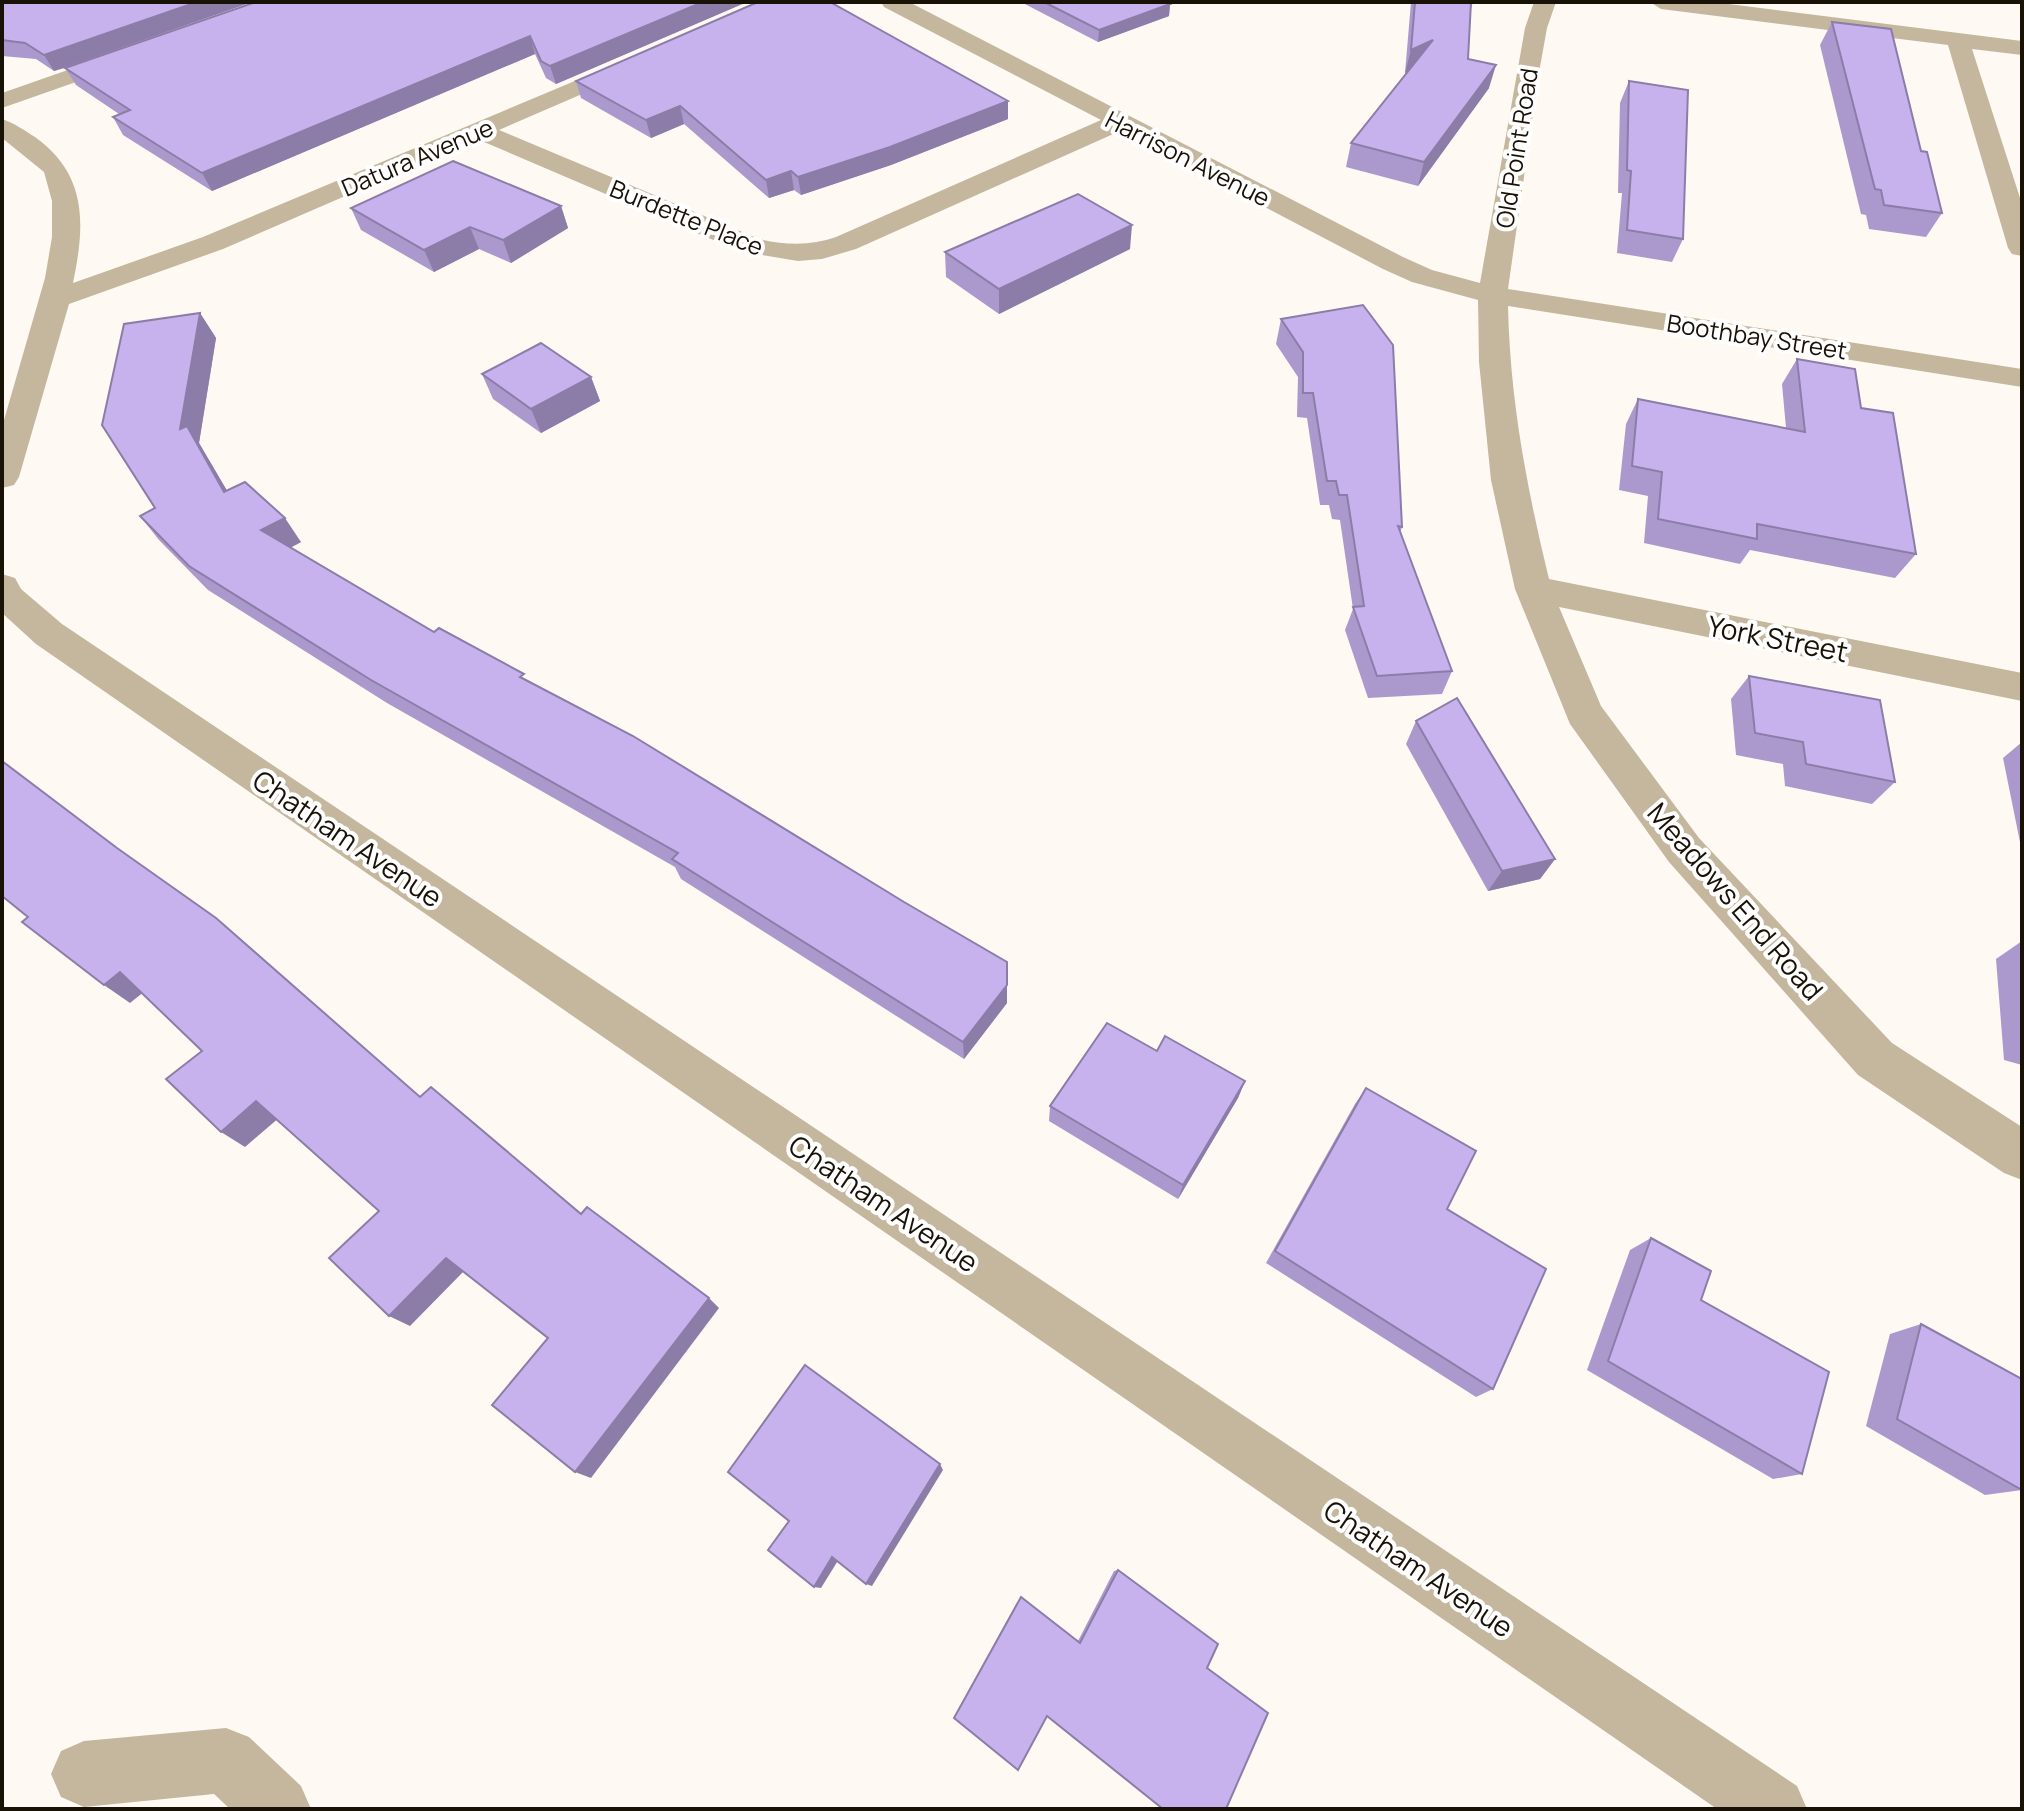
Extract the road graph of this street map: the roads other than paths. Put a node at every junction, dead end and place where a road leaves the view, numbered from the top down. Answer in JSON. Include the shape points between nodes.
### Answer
{"nodes":[{"id":1,"x":892,"y":2,"type":"edge"},
{"id":2,"x":1545,"y":2,"type":"edge"},
{"id":3,"x":1661,"y":2,"type":"edge"},
{"id":4,"x":1958,"y":40,"type":"junction"},
{"id":5,"x":2022,"y":48,"type":"edge"},
{"id":6,"x":149,"y":49,"type":"edge"},
{"id":7,"x":661,"y":51,"type":"edge"},
{"id":8,"x":2,"y":101,"type":"edge"},
{"id":9,"x":1118,"y":122,"type":"junction"},
{"id":10,"x":2,"y":127,"type":"edge"},
{"id":11,"x":479,"y":131,"type":"junction"},
{"id":12,"x":2022,"y":248,"type":"edge"},
{"id":13,"x":1493,"y":295,"type":"junction"},
{"id":14,"x":56,"y":299,"type":"junction"},
{"id":15,"x":2022,"y":378,"type":"edge"},
{"id":16,"x":2,"y":477,"type":"edge"},
{"id":17,"x":2,"y":587,"type":"edge"},
{"id":18,"x":1533,"y":589,"type":"junction"},
{"id":19,"x":2022,"y":687,"type":"edge"},
{"id":20,"x":2022,"y":1156,"type":"edge"},
{"id":21,"x":84,"y":1774,"type":"dead end"},
{"id":22,"x":278,"y":1809,"type":"edge"},
{"id":23,"x":1774,"y":1809,"type":"edge"}],
"edges":[{"from":1,"to":9,"type":"street","name":"Harrison Avenue"},
{"from":2,"to":13,"type":"street","name":"Old Point Road","via":[[1529,66]]},
{"from":3,"to":4,"type":"street"},
{"from":4,"to":5,"type":"street"},
{"from":4,"to":12,"type":"street"},
{"from":6,"to":8,"type":"street"},
{"from":7,"to":11,"type":"street","name":"Datura Avenue"},
{"from":9,"to":11,"type":"street","name":"Burdette Place","via":[[867,235],[807,253],[749,245]]},
{"from":9,"to":13,"type":"street","name":"Harrison Avenue","via":[[1393,263]]},
{"from":10,"to":14,"type":"street","via":[[43,157],[65,189]]},
{"from":11,"to":14,"type":"street","name":"Datura Avenue","via":[[213,243]]},
{"from":13,"to":15,"type":"street","name":"Boothbay Street"},
{"from":13,"to":18,"type":"street","name":"Meadows End Road","via":[[1499,421]]},
{"from":14,"to":16,"type":"street"},
{"from":17,"to":23,"type":"street","name":"Chatham Avenue","via":[[49,634]]},
{"from":18,"to":19,"type":"street","name":"York Street"},
{"from":18,"to":20,"type":"street","name":"Meadows End Road","via":[[1584,713],[1684,850],[1875,1059]]},
{"from":21,"to":22,"type":"street","via":[[226,1760]]}]}
